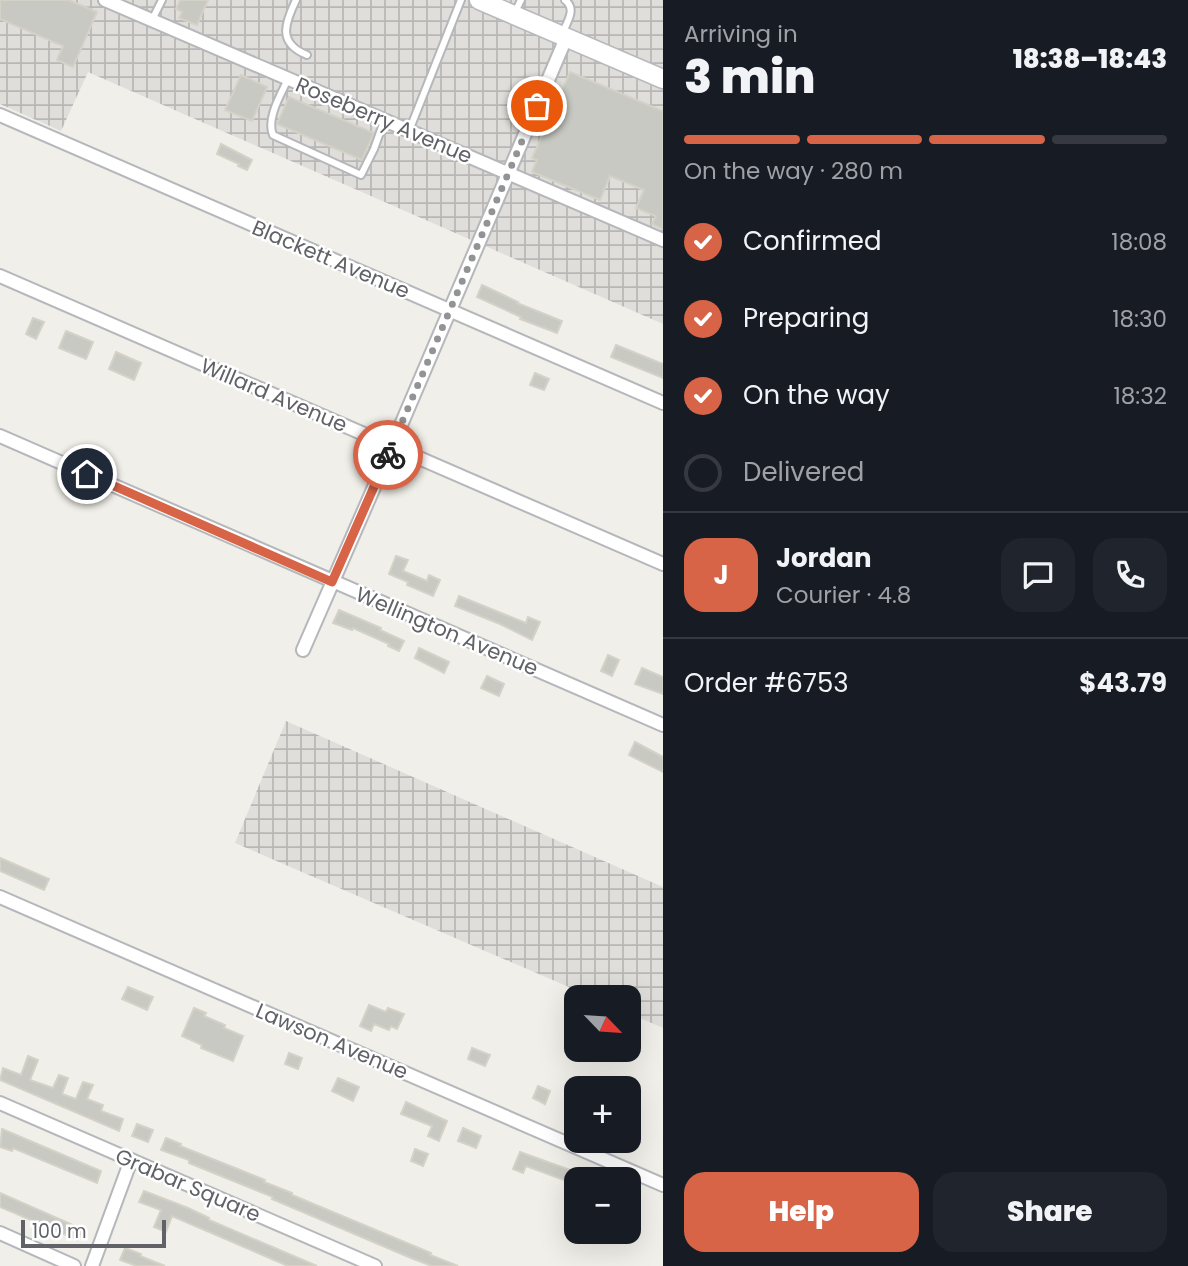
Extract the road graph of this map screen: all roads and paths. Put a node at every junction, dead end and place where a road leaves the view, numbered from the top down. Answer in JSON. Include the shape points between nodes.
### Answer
{"nodes":[{"id":1,"x":105,"y":0,"type":"edge"},
{"id":2,"x":162,"y":0,"type":"edge"},
{"id":3,"x":296,"y":0,"type":"edge"},
{"id":4,"x":461,"y":0,"type":"edge"},
{"id":5,"x":479,"y":0,"type":"edge"},
{"id":6,"x":565,"y":0,"type":"edge"},
{"id":7,"x":517,"y":7,"type":"edge"},
{"id":8,"x":152,"y":20,"type":"junction"},
{"id":9,"x":564,"y":36,"type":"junction"},
{"id":10,"x":307,"y":55,"type":"dead end"},
{"id":11,"x":288,"y":79,"type":"junction"},
{"id":12,"x":663,"y":79,"type":"edge"},
{"id":13,"x":0,"y":116,"type":"edge"},
{"id":14,"x":384,"y":121,"type":"junction"},
{"id":15,"x":409,"y":131,"type":"junction"},
{"id":16,"x":508,"y":174,"type":"junction"},
{"id":17,"x":663,"y":240,"type":"edge"},
{"id":18,"x":0,"y":276,"type":"edge"},
{"id":19,"x":450,"y":311,"type":"junction"},
{"id":20,"x":663,"y":404,"type":"edge"},
{"id":21,"x":0,"y":436,"type":"edge"},
{"id":22,"x":392,"y":446,"type":"junction"},
{"id":23,"x":663,"y":564,"type":"edge"},
{"id":24,"x":332,"y":582,"type":"junction"},
{"id":25,"x":303,"y":650,"type":"dead end"},
{"id":26,"x":663,"y":725,"type":"edge"},
{"id":27,"x":0,"y":897,"type":"edge"},
{"id":28,"x":0,"y":1103,"type":"edge"},
{"id":29,"x":131,"y":1160,"type":"junction"},
{"id":30,"x":663,"y":1185,"type":"edge"},
{"id":31,"x":0,"y":1233,"type":"edge"},
{"id":32,"x":74,"y":1266,"type":"edge"},
{"id":33,"x":92,"y":1266,"type":"edge"},
{"id":34,"x":375,"y":1266,"type":"edge"}],
"edges":[{"from":1,"to":8,"type":"street","name":"Roseberry Avenue"},
{"from":2,"to":8,"type":"lane"},
{"from":3,"to":10,"type":"lane","via":[[285,23],[288,39],[295,50]]},
{"from":4,"to":15,"type":"lane"},
{"from":5,"to":7,"type":"main road"},
{"from":6,"to":9,"type":"lane","via":[[572,11]]},
{"from":7,"to":9,"type":"main road"},
{"from":8,"to":11,"type":"street","name":"Roseberry Avenue"},
{"from":9,"to":12,"type":"main road"},
{"from":9,"to":16,"type":"street"},
{"from":11,"to":14,"type":"street","name":"Roseberry Avenue"},
{"from":11,"to":14,"type":"lane","via":[[270,128],[273,135],[361,175]]},
{"from":13,"to":19,"type":"street","name":"Blackett Avenue"},
{"from":14,"to":15,"type":"street","name":"Roseberry Avenue"},
{"from":15,"to":16,"type":"street","name":"Roseberry Avenue"},
{"from":16,"to":17,"type":"street","name":"Roseberry Avenue"},
{"from":16,"to":19,"type":"street"},
{"from":18,"to":22,"type":"street","name":"Willard Avenue"},
{"from":19,"to":20,"type":"street","name":"Blackett Avenue"},
{"from":19,"to":22,"type":"street"},
{"from":21,"to":24,"type":"street","name":"Wellington Avenue"},
{"from":22,"to":23,"type":"street","name":"Willard Avenue"},
{"from":22,"to":24,"type":"street"},
{"from":24,"to":25,"type":"street"},
{"from":24,"to":26,"type":"street","name":"Wellington Avenue"},
{"from":27,"to":30,"type":"street","name":"Lawson Avenue"},
{"from":28,"to":29,"type":"street","name":"Grabar Square"},
{"from":29,"to":33,"type":"street"},
{"from":29,"to":34,"type":"street","name":"Grabar Square"},
{"from":31,"to":32,"type":"street"}]}
